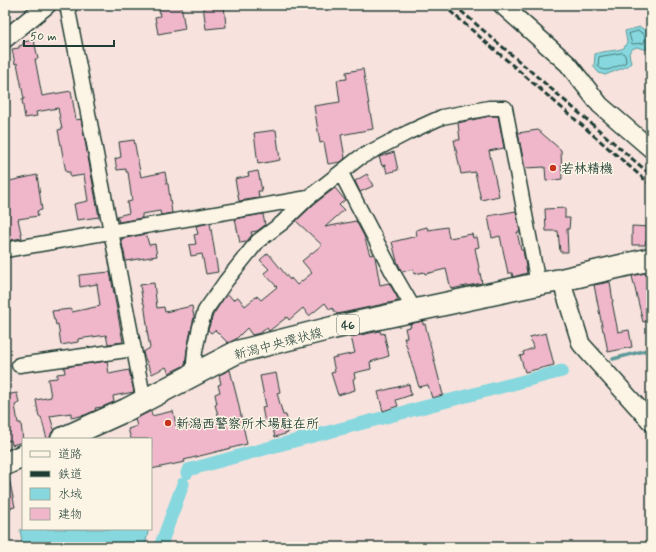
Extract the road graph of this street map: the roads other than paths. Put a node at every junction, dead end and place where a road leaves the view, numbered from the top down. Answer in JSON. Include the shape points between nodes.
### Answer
{"nodes":[{"id":1,"x":47,"y":5,"type":"edge"},
{"id":2,"x":67,"y":5,"type":"edge"},
{"id":3,"x":502,"y":5,"type":"edge"},
{"id":4,"x":5,"y":39,"type":"edge"},
{"id":5,"x":651,"y":149,"type":"edge"},
{"id":6,"x":341,"y":173,"type":"junction"},
{"id":7,"x":308,"y":198,"type":"junction"},
{"id":8,"x":112,"y":232,"type":"junction"},
{"id":9,"x":5,"y":250,"type":"edge"},
{"id":10,"x":651,"y":259,"type":"edge"},
{"id":11,"x":561,"y":280,"type":"junction"},
{"id":12,"x":538,"y":284,"type":"junction"},
{"id":13,"x":415,"y":311,"type":"junction"},
{"id":14,"x":134,"y":349,"type":"junction"},
{"id":15,"x":19,"y":365,"type":"dead end"},
{"id":16,"x":193,"y":376,"type":"junction"},
{"id":17,"x":144,"y":401,"type":"junction"},
{"id":18,"x":651,"y":422,"type":"edge"},
{"id":19,"x":64,"y":438,"type":"edge"},
{"id":20,"x":22,"y":456,"type":"edge"},
{"id":21,"x":5,"y":464,"type":"edge"}],
"edges":[{"from":1,"to":4,"type":"street"},
{"from":2,"to":8,"type":"street"},
{"from":3,"to":5,"type":"street","via":[[568,64],[600,105]]},
{"from":6,"to":7,"type":"street"},
{"from":6,"to":12,"type":"street","via":[[359,158],[442,117],[489,108],[505,108]]},
{"from":6,"to":13,"type":"street"},
{"from":7,"to":8,"type":"street"},
{"from":7,"to":16,"type":"street","via":[[282,223],[258,241],[205,310],[195,351]]},
{"from":8,"to":9,"type":"street"},
{"from":8,"to":14,"type":"street"},
{"from":10,"to":11,"type":"main road","name":"新潟中央環状線","number":"46"},
{"from":11,"to":12,"type":"main road","name":"新潟中央環状線","number":"46"},
{"from":11,"to":18,"type":"street","via":[[581,344]]},
{"from":12,"to":13,"type":"main road","name":"新潟中央環状線","number":"46"},
{"from":13,"to":16,"type":"main road","name":"新潟中央環状線","number":"46","via":[[332,328],[237,352]]},
{"from":14,"to":15,"type":"street"},
{"from":14,"to":17,"type":"street"},
{"from":16,"to":17,"type":"main road","name":"新潟中央環状線","number":"46"},
{"from":17,"to":19,"type":"main road","name":"新潟中央環状線","number":"46"},
{"from":20,"to":21,"type":"main road"}]}
